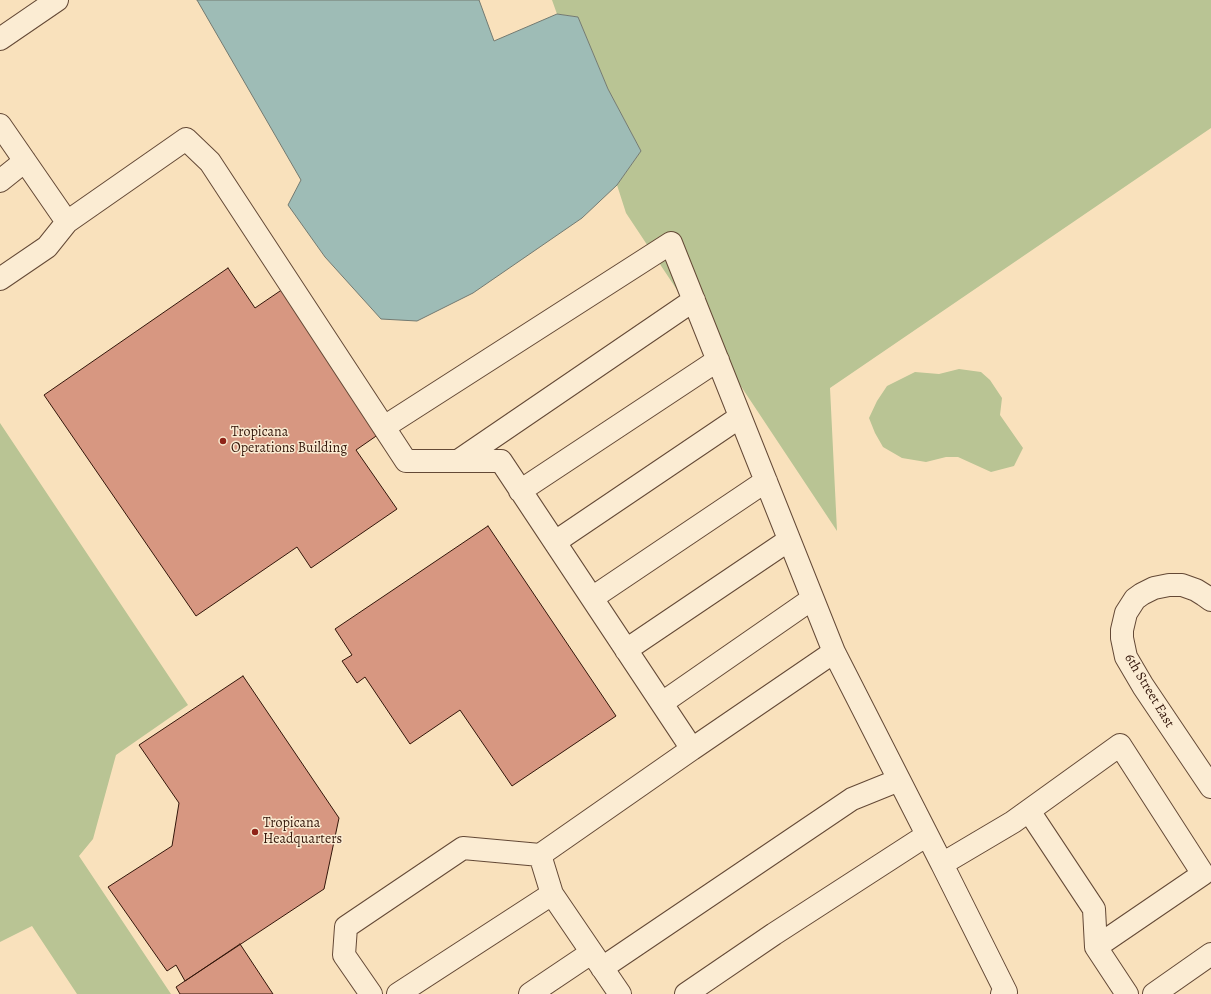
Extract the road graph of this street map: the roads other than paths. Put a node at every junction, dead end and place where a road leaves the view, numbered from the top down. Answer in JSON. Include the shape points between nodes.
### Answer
{"nodes":[{"id":1,"x":57,"y":0,"type":"edge"},
{"id":2,"x":0,"y":39,"type":"edge"},
{"id":3,"x":0,"y":125,"type":"edge"},
{"id":4,"x":25,"y":161,"type":"junction"},
{"id":5,"x":0,"y":181,"type":"edge"},
{"id":6,"x":67,"y":222,"type":"junction"},
{"id":7,"x":0,"y":279,"type":"edge"},
{"id":8,"x":694,"y":300,"type":"junction"},
{"id":9,"x":718,"y":360,"type":"junction"},
{"id":10,"x":740,"y":417,"type":"junction"},
{"id":11,"x":384,"y":427,"type":"junction"},
{"id":12,"x":458,"y":461,"type":"junction"},
{"id":13,"x":766,"y":480,"type":"junction"},
{"id":14,"x":520,"y":491,"type":"junction"},
{"id":15,"x":789,"y":540,"type":"junction"},
{"id":16,"x":555,"y":542,"type":"junction"},
{"id":17,"x":592,"y":598,"type":"junction"},
{"id":18,"x":812,"y":599,"type":"junction"},
{"id":19,"x":1211,"y":600,"type":"edge"},
{"id":20,"x":626,"y":650,"type":"junction"},
{"id":21,"x":834,"y":652,"type":"junction"},
{"id":22,"x":662,"y":703,"type":"junction"},
{"id":23,"x":692,"y":749,"type":"junction"},
{"id":24,"x":899,"y":780,"type":"junction"},
{"id":25,"x":1211,"y":787,"type":"edge"},
{"id":26,"x":1029,"y":811,"type":"junction"},
{"id":27,"x":927,"y":836,"type":"junction"},
{"id":28,"x":540,"y":855,"type":"junction"},
{"id":29,"x":942,"y":864,"type":"junction"},
{"id":30,"x":1207,"y":879,"type":"edge"},
{"id":31,"x":552,"y":894,"type":"junction"},
{"id":32,"x":1096,"y":947,"type":"junction"},
{"id":33,"x":1211,"y":954,"type":"edge"},
{"id":34,"x":597,"y":961,"type":"junction"},
{"id":35,"x":371,"y":994,"type":"edge"},
{"id":36,"x":398,"y":994,"type":"edge"},
{"id":37,"x":530,"y":994,"type":"edge"},
{"id":38,"x":620,"y":994,"type":"edge"},
{"id":39,"x":686,"y":994,"type":"edge"},
{"id":40,"x":1002,"y":994,"type":"edge"},
{"id":41,"x":1127,"y":994,"type":"edge"},
{"id":42,"x":1154,"y":994,"type":"edge"}],
"edges":[{"from":1,"to":2,"type":"street"},
{"from":3,"to":4,"type":"street"},
{"from":4,"to":5,"type":"street"},
{"from":4,"to":6,"type":"street"},
{"from":6,"to":7,"type":"street","via":[[47,246]]},
{"from":6,"to":11,"type":"street","via":[[186,139],[210,162]]},
{"from":8,"to":9,"type":"street"},
{"from":8,"to":11,"type":"street","via":[[671,243]]},
{"from":8,"to":12,"type":"street"},
{"from":9,"to":10,"type":"street"},
{"from":9,"to":14,"type":"street"},
{"from":10,"to":13,"type":"street"},
{"from":10,"to":16,"type":"street"},
{"from":11,"to":12,"type":"street","via":[[406,461]]},
{"from":12,"to":14,"type":"street","via":[[501,461]]},
{"from":13,"to":15,"type":"street"},
{"from":13,"to":17,"type":"street"},
{"from":14,"to":16,"type":"street"},
{"from":15,"to":18,"type":"street"},
{"from":15,"to":20,"type":"street"},
{"from":16,"to":17,"type":"street"},
{"from":17,"to":20,"type":"street"},
{"from":18,"to":21,"type":"street"},
{"from":18,"to":22,"type":"street"},
{"from":19,"to":25,"type":"street","name":"6th Street East","via":[[1182,585],[1154,588],[1135,599],[1126,613],[1122,638],[1126,657]]},
{"from":20,"to":22,"type":"street"},
{"from":21,"to":23,"type":"street"},
{"from":21,"to":24,"type":"street"},
{"from":22,"to":23,"type":"street"},
{"from":23,"to":28,"type":"street"},
{"from":24,"to":27,"type":"street"},
{"from":24,"to":34,"type":"street","via":[[852,799]]},
{"from":26,"to":29,"type":"street"},
{"from":26,"to":30,"type":"street","via":[[1120,745]]},
{"from":26,"to":32,"type":"street","via":[[1094,909]]},
{"from":27,"to":29,"type":"street"},
{"from":27,"to":39,"type":"street"},
{"from":28,"to":31,"type":"street"},
{"from":28,"to":35,"type":"street","via":[[463,848],[346,927],[344,955]]},
{"from":29,"to":40,"type":"street","via":[[1006,992]]},
{"from":30,"to":32,"type":"street"},
{"from":31,"to":34,"type":"street"},
{"from":31,"to":36,"type":"street"},
{"from":32,"to":41,"type":"street"},
{"from":33,"to":42,"type":"street"},
{"from":34,"to":37,"type":"street"},
{"from":34,"to":38,"type":"street"}]}
